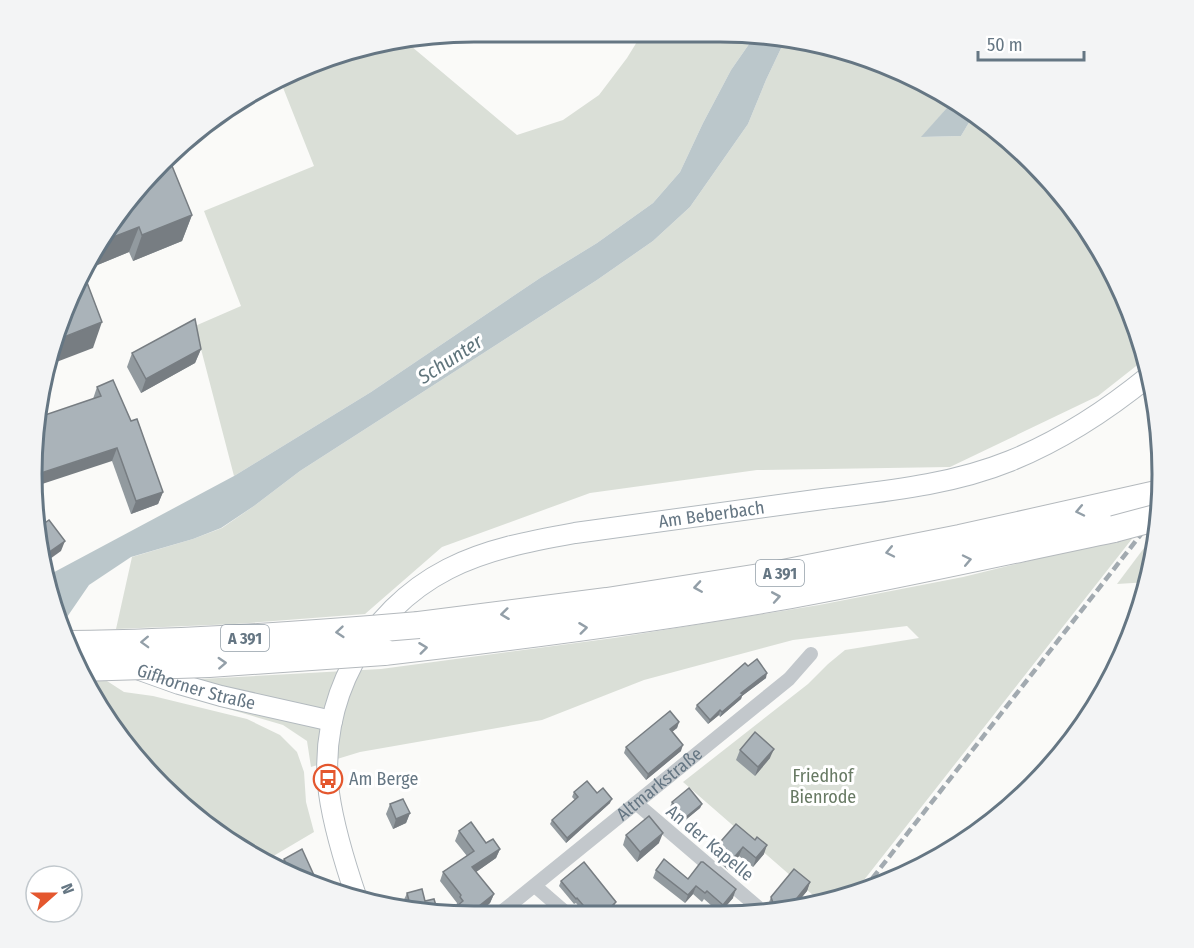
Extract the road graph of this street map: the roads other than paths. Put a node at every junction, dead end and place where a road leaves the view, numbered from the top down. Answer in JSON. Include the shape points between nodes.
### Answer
{"nodes":[{"id":1,"x":1142,"y":381,"type":"edge"},
{"id":2,"x":1149,"y":496,"type":"edge"},
{"id":3,"x":1149,"y":520,"type":"edge"},
{"id":4,"x":77,"y":644,"type":"edge"},
{"id":5,"x":811,"y":654,"type":"dead end"},
{"id":6,"x":88,"y":660,"type":"edge"},
{"id":7,"x":332,"y":721,"type":"junction"},
{"id":8,"x":636,"y":803,"type":"junction"},
{"id":9,"x":535,"y":886,"type":"junction"},
{"id":10,"x":354,"y":889,"type":"edge"},
{"id":11,"x":754,"y":904,"type":"edge"},
{"id":12,"x":509,"y":906,"type":"edge"},
{"id":13,"x":558,"y":906,"type":"edge"}],
"edges":[{"from":1,"to":7,"type":"main road","name":"Am Beberbach","via":[[1059,439],[1009,462],[952,480],[575,533],[467,560],[421,585],[382,620],[350,668]]},
{"from":2,"to":4,"type":"highway","number":"A 391","one_way":true,"bridge":true,"via":[[773,575],[607,601],[321,633]]},
{"from":6,"to":3,"type":"highway","number":"A 391","one_way":true,"bridge":true,"via":[[209,664],[384,652],[613,624],[955,563]]},
{"from":5,"to":8,"type":"street","name":"Altmarkstraße","via":[[789,679]]},
{"from":6,"to":7,"type":"main road","name":"Gifhorner Straße"},
{"from":7,"to":10,"type":"main road","via":[[327,760],[329,793]]},
{"from":8,"to":9,"type":"street","name":"Altmarkstraße"},
{"from":8,"to":11,"type":"street","name":"An der Kapelle"},
{"from":9,"to":12,"type":"street","name":"Altmarkstraße"},
{"from":9,"to":13,"type":"street"}]}
